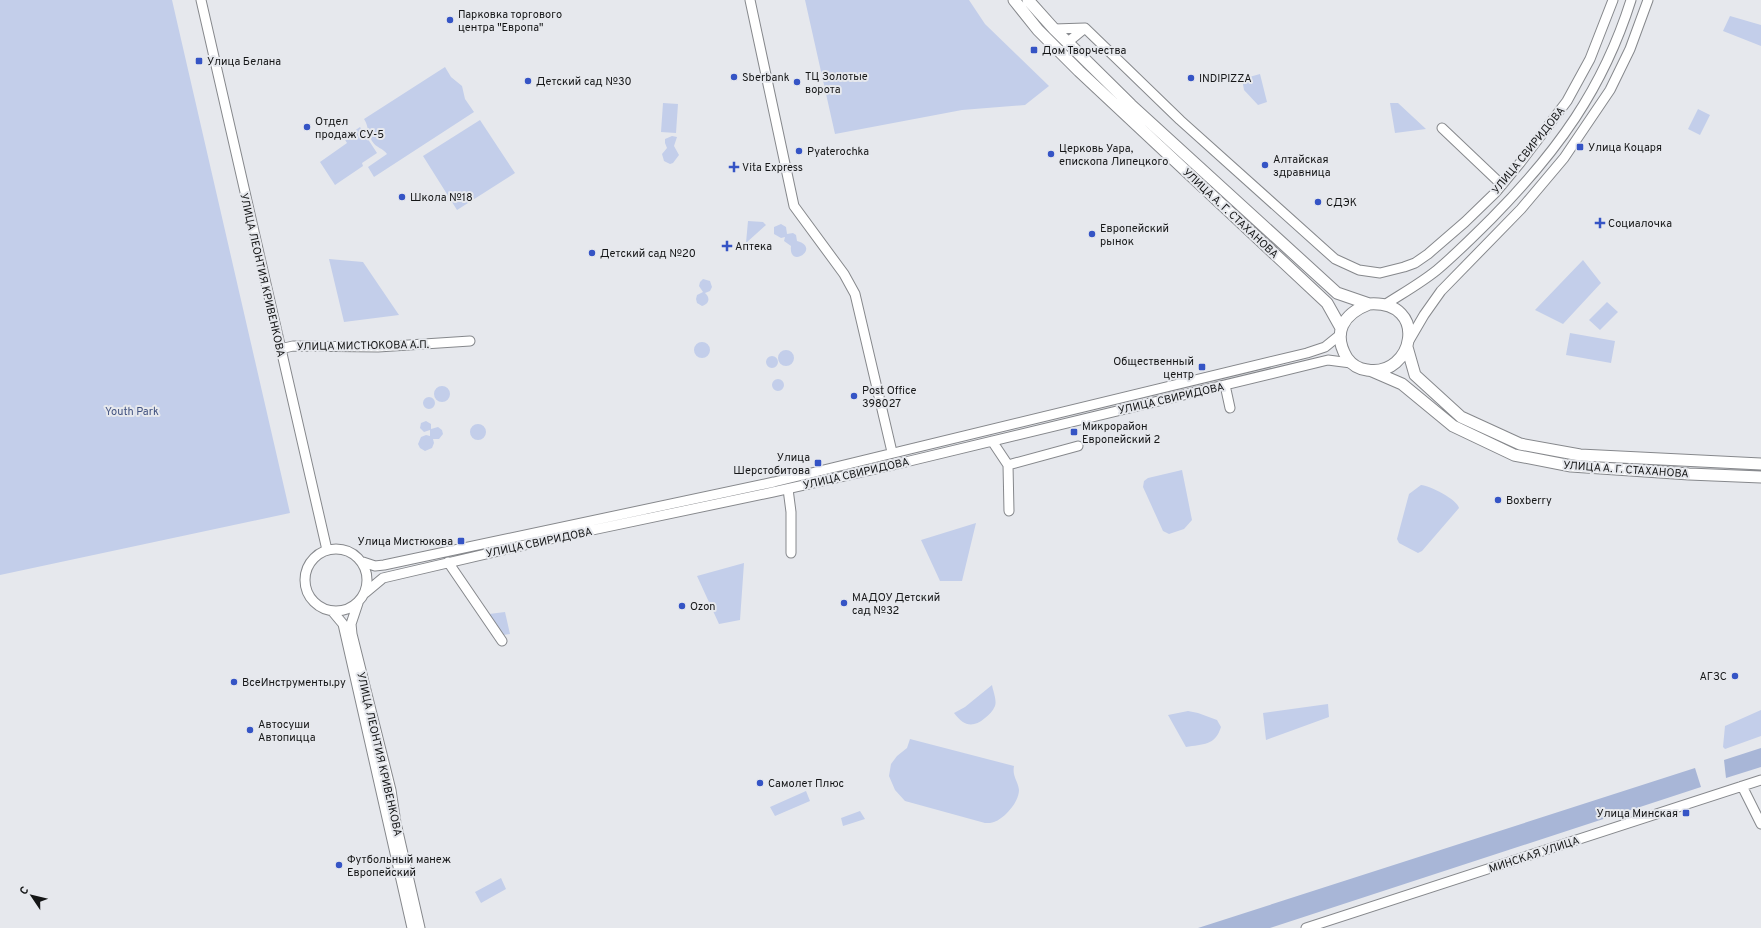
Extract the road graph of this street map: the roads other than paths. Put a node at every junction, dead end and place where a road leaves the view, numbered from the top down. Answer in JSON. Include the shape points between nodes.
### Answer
{"nodes":[{"id":1,"x":201,"y":0,"type":"edge"},
{"id":2,"x":750,"y":0,"type":"edge"},
{"id":3,"x":1014,"y":0,"type":"edge"},
{"id":4,"x":1028,"y":0,"type":"edge"},
{"id":5,"x":1613,"y":0,"type":"edge"},
{"id":6,"x":1631,"y":0,"type":"edge"},
{"id":7,"x":1648,"y":0,"type":"edge"},
{"id":8,"x":1084,"y":28,"type":"junction"},
{"id":9,"x":1054,"y":29,"type":"junction"},
{"id":10,"x":1068,"y":42,"type":"junction"},
{"id":11,"x":1442,"y":128,"type":"dead end"},
{"id":12,"x":1502,"y":184,"type":"junction"},
{"id":13,"x":1369,"y":304,"type":"junction"},
{"id":14,"x":1386,"y":304,"type":"junction"},
{"id":15,"x":1341,"y":331,"type":"junction"},
{"id":16,"x":470,"y":341,"type":"dead end"},
{"id":17,"x":1408,"y":343,"type":"junction"},
{"id":18,"x":280,"y":349,"type":"junction"},
{"id":19,"x":1351,"y":363,"type":"junction"},
{"id":20,"x":1372,"y":371,"type":"junction"},
{"id":21,"x":1225,"y":385,"type":"junction"},
{"id":22,"x":1230,"y":408,"type":"dead end"},
{"id":23,"x":992,"y":441,"type":"junction"},
{"id":24,"x":1078,"y":446,"type":"dead end"},
{"id":25,"x":892,"y":452,"type":"junction"},
{"id":26,"x":1761,"y":464,"type":"edge"},
{"id":27,"x":1008,"y":465,"type":"junction"},
{"id":28,"x":1761,"y":477,"type":"edge"},
{"id":29,"x":788,"y":489,"type":"junction"},
{"id":30,"x":1009,"y":511,"type":"dead end"},
{"id":31,"x":327,"y":550,"type":"junction"},
{"id":32,"x":791,"y":553,"type":"dead end"},
{"id":33,"x":363,"y":562,"type":"junction"},
{"id":34,"x":448,"y":562,"type":"junction"},
{"id":35,"x":365,"y":593,"type":"junction"},
{"id":36,"x":358,"y":603,"type":"junction"},
{"id":37,"x":332,"y":612,"type":"junction"},
{"id":38,"x":502,"y":641,"type":"dead end"},
{"id":39,"x":1761,"y":780,"type":"edge"},
{"id":40,"x":1742,"y":786,"type":"junction"},
{"id":41,"x":1761,"y":824,"type":"edge"},
{"id":42,"x":412,"y":928,"type":"edge"},
{"id":43,"x":420,"y":928,"type":"edge"},
{"id":44,"x":1306,"y":928,"type":"edge"}],
"edges":[{"from":1,"to":18,"type":"street","name":"УЛИЦА ЛЕОНТИЯ КРИВЕНКОВА"},
{"from":2,"to":25,"type":"street","via":[[794,206],[844,274],[855,294]]},
{"from":3,"to":15,"type":"main road","name":"УЛИЦА А. Г. СТАХАНОВА","via":[[1038,30],[1078,71],[1327,303]]},
{"from":4,"to":9,"type":"main road","name":"УЛИЦА А. Г. СТАХАНОВА"},
{"from":5,"to":12,"type":"street","name":"УЛИЦА СВИРИДОВА","via":[[1590,59],[1567,101]]},
{"from":6,"to":14,"type":"street","name":"УЛИЦА СВИРИДОВА","via":[[1608,62],[1591,93],[1536,171],[1465,245],[1436,271]]},
{"from":7,"to":17,"type":"street","via":[[1630,49],[1610,90],[1564,158],[1527,203],[1441,291]]},
{"from":8,"to":9,"type":"street"},
{"from":8,"to":10,"type":"street"},
{"from":8,"to":12,"type":"street","name":"УЛИЦА СВИРИДОВА","via":[[1180,120],[1335,259],[1359,270],[1380,273],[1415,263],[1443,243]]},
{"from":9,"to":10,"type":"main road","name":"УЛИЦА А. Г. СТАХАНОВА"},
{"from":10,"to":13,"type":"main road","name":"УЛИЦА А. Г. СТАХАНОВА","via":[[1131,105],[1337,293]]},
{"from":11,"to":12,"type":"street"},
{"from":13,"to":14,"type":"main road"},
{"from":13,"to":15,"type":"main road","via":[[1348,315]]},
{"from":14,"to":17,"type":"main road","via":[[1399,311],[1408,323]]},
{"from":15,"to":19,"type":"main road","via":[[1342,350]]},
{"from":15,"to":25,"type":"street","name":"УЛИЦА СВИРИДОВА","via":[[1325,347],[1307,353]]},
{"from":16,"to":18,"type":"street","name":"УЛИЦА МИСТЮКОВА А.П.","via":[[378,346],[293,346]]},
{"from":17,"to":20,"type":"main road","via":[[1397,362],[1386,369]]},
{"from":17,"to":26,"type":"main road","name":"УЛИЦА А. Г. СТАХАНОВА","via":[[1415,376],[1461,417],[1520,444],[1580,455]]},
{"from":18,"to":31,"type":"street","name":"УЛИЦА ЛЕОНТИЯ КРИВЕНКОВА"},
{"from":19,"to":20,"type":"main road","via":[[1361,369]]},
{"from":19,"to":21,"type":"street","name":"УЛИЦА СВИРИДОВА","via":[[1328,360]]},
{"from":20,"to":28,"type":"main road","name":"УЛИЦА А. Г. СТАХАНОВА","via":[[1402,384],[1453,426],[1514,455],[1571,466]]},
{"from":21,"to":22,"type":"street"},
{"from":21,"to":23,"type":"street","name":"УЛИЦА СВИРИДОВА"},
{"from":23,"to":27,"type":"street"},
{"from":23,"to":29,"type":"street","name":"УЛИЦА СВИРИДОВА"},
{"from":24,"to":27,"type":"street"},
{"from":25,"to":33,"type":"street","name":"УЛИЦА СВИРИДОВА","via":[[774,482],[384,565],[375,566]]},
{"from":27,"to":30,"type":"street"},
{"from":29,"to":32,"type":"street"},
{"from":29,"to":34,"type":"street","name":"УЛИЦА СВИРИДОВА"},
{"from":31,"to":33,"type":"street","via":[[345,550]]},
{"from":31,"to":37,"type":"street","via":[[318,554],[309,564],[305,578],[306,590],[312,600],[322,609]]},
{"from":33,"to":35,"type":"street","via":[[367,579]]},
{"from":34,"to":35,"type":"street","name":"УЛИЦА СВИРИДОВА","via":[[383,578]]},
{"from":34,"to":38,"type":"street"},
{"from":35,"to":36,"type":"street"},
{"from":36,"to":37,"type":"street","via":[[342,612]]},
{"from":36,"to":43,"type":"street","name":"УЛИЦА ЛЕОНТИЯ КРИВЕНКОВА","via":[[351,624],[352,634]]},
{"from":37,"to":42,"type":"street","name":"УЛИЦА ЛЕОНТИЯ КРИВЕНКОВА","via":[[343,624]]},
{"from":39,"to":40,"type":"street","name":"МИНСКАЯ УЛИЦА"},
{"from":40,"to":41,"type":"street"},
{"from":40,"to":44,"type":"street","name":"МИНСКАЯ УЛИЦА"}]}
